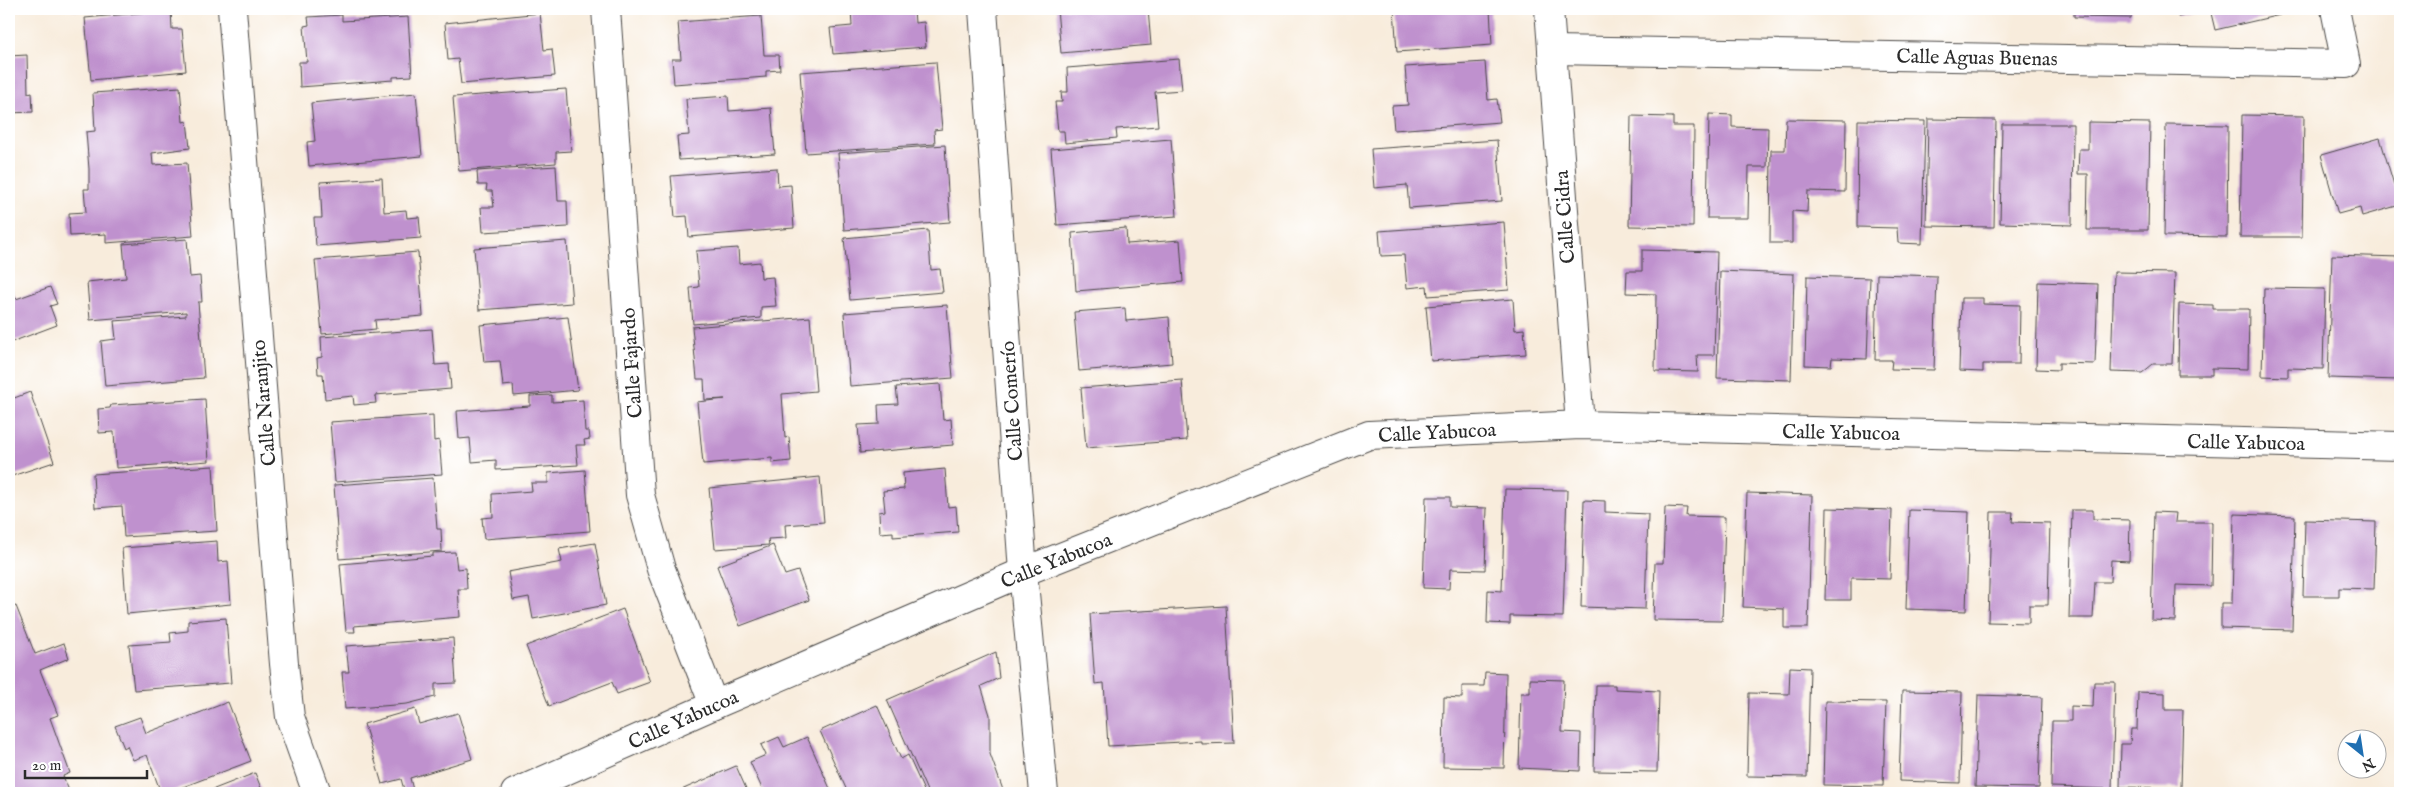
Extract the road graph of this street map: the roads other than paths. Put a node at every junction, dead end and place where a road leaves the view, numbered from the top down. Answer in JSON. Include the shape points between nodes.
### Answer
{"nodes":[{"id":1,"x":232,"y":9,"type":"edge"},
{"id":2,"x":606,"y":9,"type":"edge"},
{"id":3,"x":983,"y":9,"type":"edge"},
{"id":4,"x":1549,"y":9,"type":"edge"},
{"id":5,"x":2335,"y":9,"type":"edge"},
{"id":6,"x":1552,"y":50,"type":"junction"},
{"id":7,"x":1580,"y":425,"type":"junction"},
{"id":8,"x":2400,"y":446,"type":"edge"},
{"id":9,"x":1023,"y":572,"type":"junction"},
{"id":10,"x":714,"y":705,"type":"junction"},
{"id":11,"x":318,"y":793,"type":"edge"},
{"id":12,"x":515,"y":793,"type":"edge"},
{"id":13,"x":1044,"y":793,"type":"edge"}],
"edges":[{"from":1,"to":11,"type":"street","name":"Calle Naranjito","via":[[284,664],[290,717]]},
{"from":2,"to":10,"type":"street","name":"Calle Fajardo","via":[[640,495],[660,569]]},
{"from":3,"to":9,"type":"street","name":"Calle Comerío"},
{"from":4,"to":6,"type":"street","name":"Calle Cidra"},
{"from":5,"to":6,"type":"street","name":"Calle Aguas Buenas","via":[[2346,64]]},
{"from":6,"to":7,"type":"street","name":"Calle Cidra"},
{"from":7,"to":8,"type":"street","name":"Calle Yabucoa"},
{"from":7,"to":9,"type":"street","name":"Calle Yabucoa","via":[[1369,435]]},
{"from":9,"to":10,"type":"street","name":"Calle Yabucoa"},
{"from":9,"to":13,"type":"street","name":"Calle Comerío"},
{"from":10,"to":12,"type":"street","name":"Calle Yabucoa"}]}
